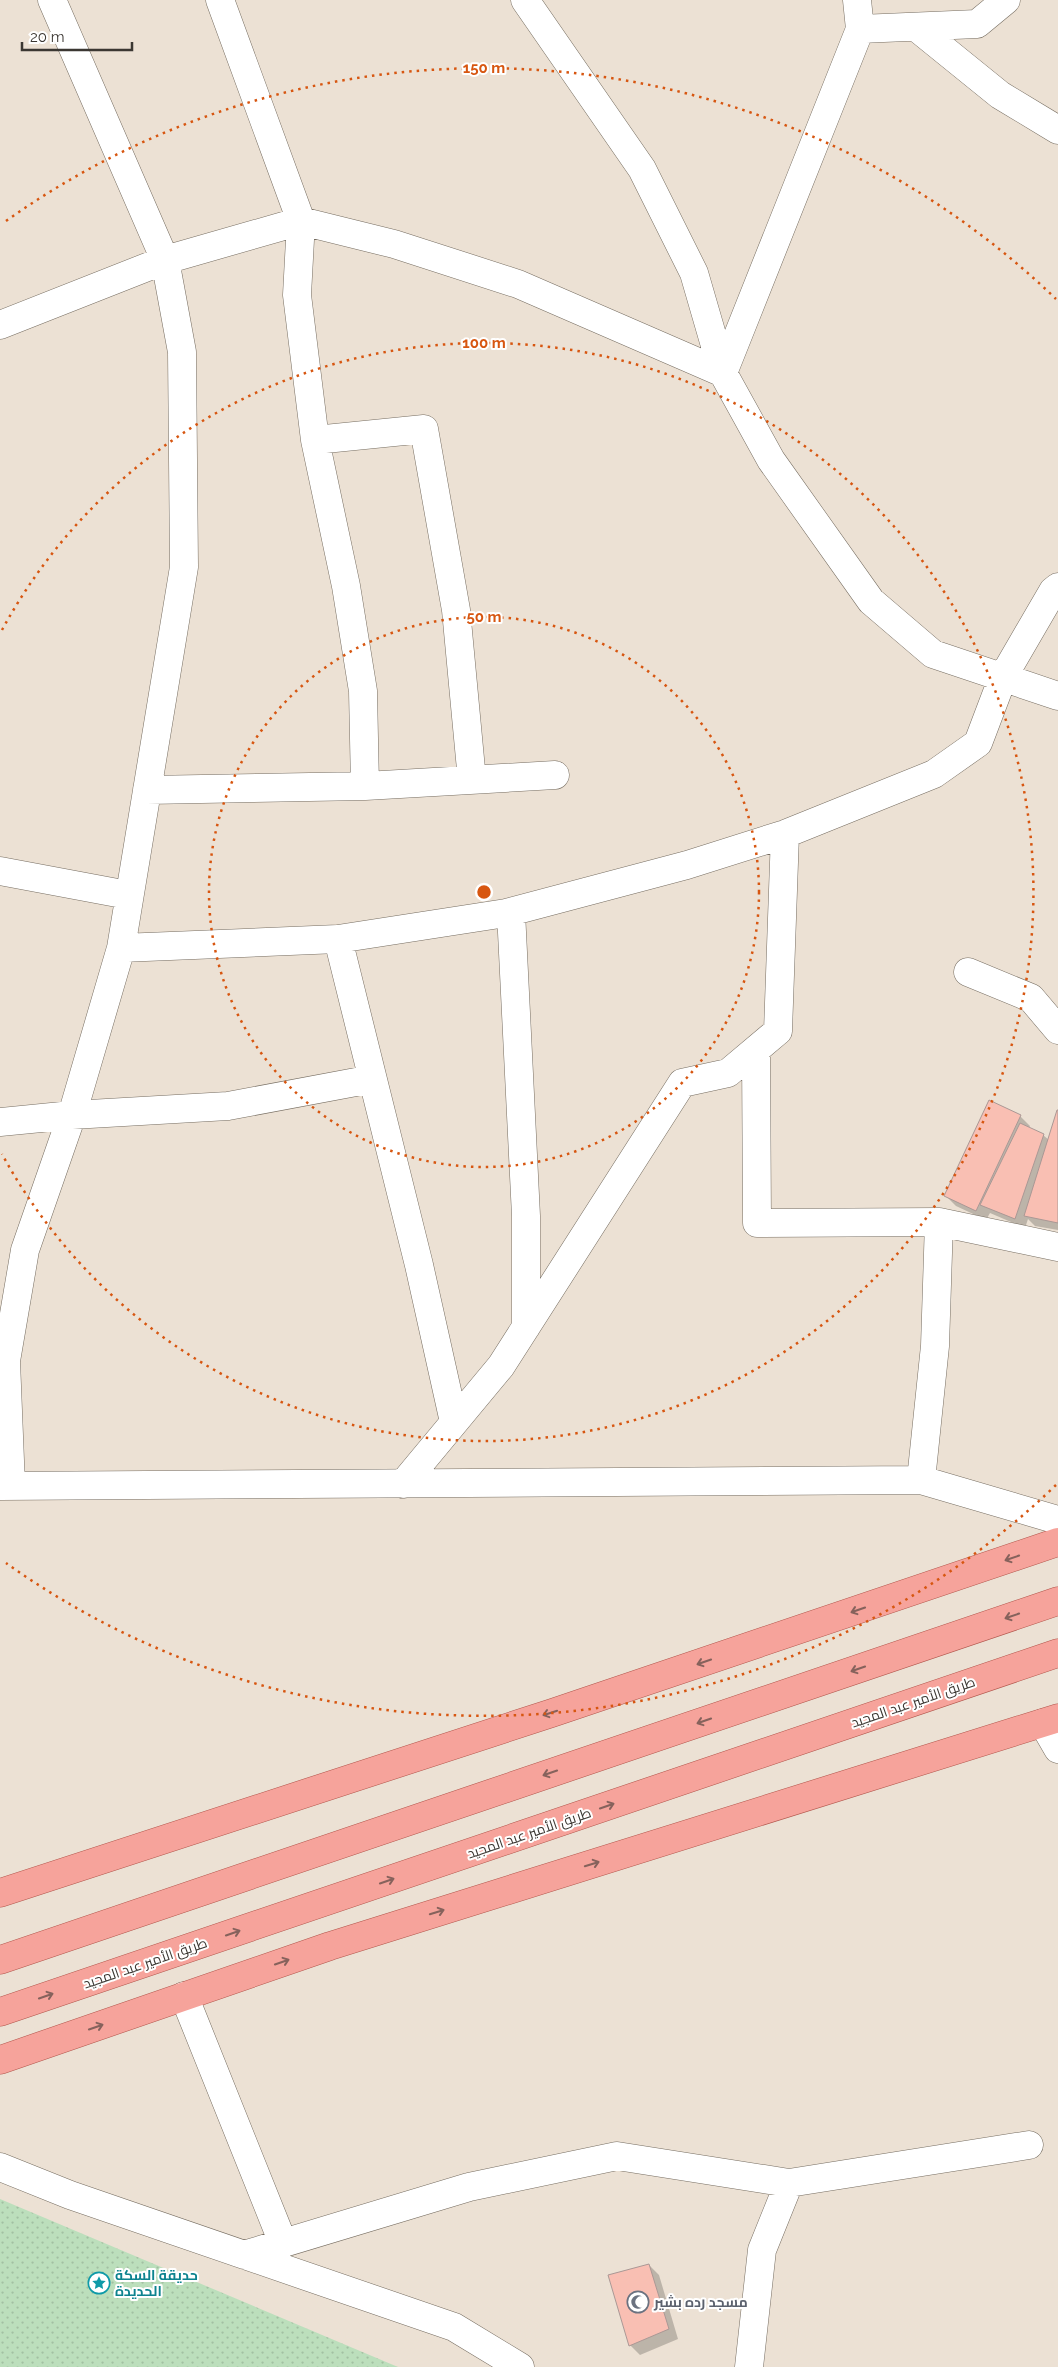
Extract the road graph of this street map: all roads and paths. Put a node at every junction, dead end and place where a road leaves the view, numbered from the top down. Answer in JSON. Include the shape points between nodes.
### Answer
{"nodes":[{"id":1,"x":52,"y":0,"type":"edge"},
{"id":2,"x":220,"y":0,"type":"edge"},
{"id":3,"x":526,"y":0,"type":"edge"},
{"id":4,"x":857,"y":0,"type":"edge"},
{"id":5,"x":1006,"y":0,"type":"edge"},
{"id":6,"x":916,"y":26,"type":"junction"},
{"id":7,"x":860,"y":29,"type":"junction"},
{"id":8,"x":1058,"y":130,"type":"edge"},
{"id":9,"x":301,"y":220,"type":"junction"},
{"id":10,"x":164,"y":260,"type":"junction"},
{"id":11,"x":1,"y":326,"type":"edge"},
{"id":12,"x":723,"y":373,"type":"junction"},
{"id":13,"x":315,"y":440,"type":"junction"},
{"id":14,"x":1058,"y":587,"type":"edge"},
{"id":15,"x":1003,"y":677,"type":"junction"},
{"id":16,"x":1058,"y":696,"type":"edge"},
{"id":17,"x":555,"y":775,"type":"dead end"},
{"id":18,"x":472,"y":780,"type":"junction"},
{"id":19,"x":365,"y":786,"type":"junction"},
{"id":20,"x":147,"y":790,"type":"junction"},
{"id":21,"x":785,"y":834,"type":"junction"},
{"id":22,"x":0,"y":871,"type":"edge"},
{"id":23,"x":128,"y":896,"type":"junction"},
{"id":24,"x":511,"y":912,"type":"junction"},
{"id":25,"x":338,"y":939,"type":"junction"},
{"id":26,"x":121,"y":948,"type":"junction"},
{"id":27,"x":968,"y":972,"type":"dead end"},
{"id":28,"x":1058,"y":1030,"type":"edge"},
{"id":29,"x":756,"y":1051,"type":"junction"},
{"id":30,"x":372,"y":1079,"type":"junction"},
{"id":31,"x":72,"y":1115,"type":"junction"},
{"id":32,"x":0,"y":1122,"type":"edge"},
{"id":33,"x":939,"y":1222,"type":"junction"},
{"id":34,"x":1058,"y":1247,"type":"edge"},
{"id":35,"x":526,"y":1327,"type":"junction"},
{"id":36,"x":454,"y":1422,"type":"junction"},
{"id":37,"x":921,"y":1480,"type":"junction"},
{"id":38,"x":402,"y":1484,"type":"junction"},
{"id":39,"x":6,"y":1486,"type":"edge"},
{"id":40,"x":1058,"y":1520,"type":"edge"},
{"id":41,"x":1058,"y":1542,"type":"edge"},
{"id":42,"x":1058,"y":1601,"type":"edge"},
{"id":43,"x":1058,"y":1653,"type":"edge"},
{"id":44,"x":1050,"y":1720,"type":"edge"},
{"id":45,"x":1058,"y":1749,"type":"edge"},
{"id":46,"x":0,"y":1893,"type":"edge"},
{"id":47,"x":0,"y":1960,"type":"edge"},
{"id":48,"x":184,"y":1996,"type":"junction"},
{"id":49,"x":0,"y":2012,"type":"edge"},
{"id":50,"x":0,"y":2060,"type":"edge"},
{"id":51,"x":1029,"y":2144,"type":"dead end"},
{"id":52,"x":0,"y":2167,"type":"edge"},
{"id":53,"x":789,"y":2183,"type":"junction"},
{"id":54,"x":283,"y":2243,"type":"junction"},
{"id":55,"x":244,"y":2255,"type":"junction"},
{"id":56,"x":520,"y":2367,"type":"edge"},
{"id":57,"x":749,"y":2367,"type":"edge"}],
"edges":[{"from":1,"to":10,"type":"street"},
{"from":2,"to":9,"type":"street"},
{"from":3,"to":12,"type":"street","via":[[642,169],[694,273]]},
{"from":4,"to":7,"type":"street"},
{"from":5,"to":6,"type":"street","via":[[977,24]]},
{"from":6,"to":7,"type":"street"},
{"from":6,"to":8,"type":"street","via":[[1000,95]]},
{"from":7,"to":12,"type":"street"},
{"from":9,"to":10,"type":"street"},
{"from":9,"to":12,"type":"street","via":[[394,244],[518,284]]},
{"from":9,"to":13,"type":"street","via":[[297,295]]},
{"from":10,"to":11,"type":"street"},
{"from":10,"to":20,"type":"street","via":[[182,352],[184,567]]},
{"from":12,"to":15,"type":"street","via":[[771,460],[871,602],[933,654]]},
{"from":13,"to":18,"type":"street","via":[[424,428],[456,610]]},
{"from":13,"to":19,"type":"street","via":[[346,586],[362,691]]},
{"from":14,"to":15,"type":"street"},
{"from":15,"to":16,"type":"street"},
{"from":15,"to":21,"type":"street","via":[[978,744],[934,774]]},
{"from":17,"to":18,"type":"street"},
{"from":18,"to":19,"type":"street"},
{"from":19,"to":20,"type":"street"},
{"from":20,"to":23,"type":"street"},
{"from":21,"to":24,"type":"street","via":[[687,865]]},
{"from":21,"to":29,"type":"street","via":[[778,1031]]},
{"from":22,"to":23,"type":"street"},
{"from":23,"to":26,"type":"street"},
{"from":24,"to":25,"type":"street"},
{"from":24,"to":35,"type":"street","via":[[526,1216]]},
{"from":25,"to":26,"type":"street"},
{"from":25,"to":30,"type":"street"},
{"from":26,"to":31,"type":"street"},
{"from":27,"to":28,"type":"street","via":[[1031,998]]},
{"from":29,"to":33,"type":"street","via":[[757,1223]]},
{"from":29,"to":35,"type":"street","via":[[728,1073],[682,1083]]},
{"from":30,"to":31,"type":"street","via":[[228,1106]]},
{"from":30,"to":36,"type":"street"},
{"from":31,"to":32,"type":"street"},
{"from":31,"to":39,"type":"street","via":[[25,1250],[6,1361]]},
{"from":33,"to":34,"type":"street"},
{"from":33,"to":37,"type":"street","via":[[935,1346]]},
{"from":35,"to":36,"type":"street","via":[[501,1366]]},
{"from":36,"to":38,"type":"street"},
{"from":37,"to":38,"type":"street"},
{"from":37,"to":40,"type":"street"},
{"from":38,"to":39,"type":"street"},
{"from":41,"to":46,"type":"main road","one_way":true,"via":[[552,1713]]},
{"from":42,"to":47,"type":"main road","one_way":true},
{"from":49,"to":43,"type":"main road","name":"طريق الأمير عبد المجيد","one_way":true},
{"from":44,"to":45,"type":"street"},
{"from":48,"to":44,"type":"main road","one_way":true,"via":[[330,1946]]},
{"from":50,"to":48,"type":"main road","one_way":true},
{"from":48,"to":54,"type":"street"},
{"from":51,"to":53,"type":"street"},
{"from":52,"to":55,"type":"street","via":[[70,2195]]},
{"from":53,"to":54,"type":"street","via":[[617,2156],[469,2187]]},
{"from":53,"to":57,"type":"street","via":[[762,2250]]},
{"from":54,"to":55,"type":"street"},
{"from":55,"to":56,"type":"street","via":[[454,2327]]}]}
